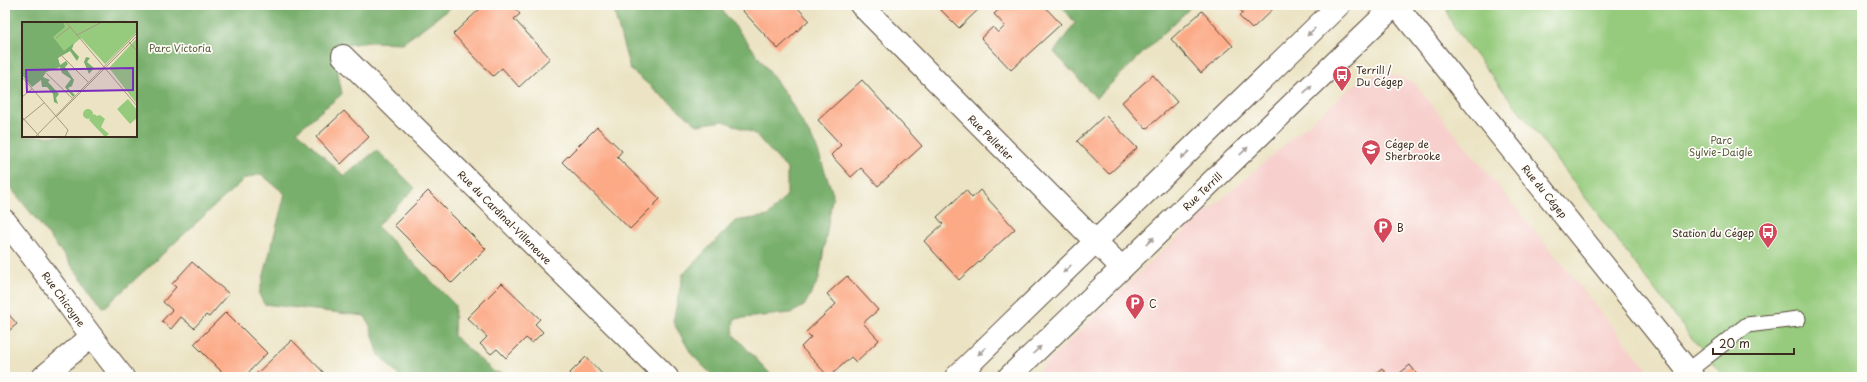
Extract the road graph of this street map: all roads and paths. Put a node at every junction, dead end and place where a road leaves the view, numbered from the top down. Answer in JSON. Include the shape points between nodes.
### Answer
{"nodes":[{"id":1,"x":861,"y":5,"type":"edge"},
{"id":2,"x":1339,"y":5,"type":"edge"},
{"id":3,"x":1396,"y":5,"type":"edge"},
{"id":4,"x":343,"y":56,"type":"dead end"},
{"id":5,"x":5,"y":221,"type":"edge"},
{"id":6,"x":1095,"y":242,"type":"junction"},
{"id":7,"x":1122,"y":268,"type":"junction"},
{"id":8,"x":1798,"y":318,"type":"dead end"},
{"id":9,"x":91,"y":337,"type":"junction"},
{"id":10,"x":1690,"y":374,"type":"edge"},
{"id":11,"x":43,"y":377,"type":"edge"},
{"id":12,"x":123,"y":377,"type":"edge"},
{"id":13,"x":667,"y":377,"type":"edge"},
{"id":14,"x":956,"y":377,"type":"edge"},
{"id":15,"x":1009,"y":377,"type":"edge"}],
"edges":[{"from":1,"to":6,"type":"street","name":"Rue Pelletier"},
{"from":2,"to":6,"type":"street","one_way":true},
{"from":7,"to":3,"type":"street","name":"Rue Terrill","one_way":true},
{"from":3,"to":10,"type":"street","name":"Rue du Cégep"},
{"from":4,"to":13,"type":"street","name":"Rue du Cardinal-Villeneuve"},
{"from":5,"to":9,"type":"street","name":"Rue Chicoyne"},
{"from":6,"to":7,"type":"street","name":"Rue Pelletier"},
{"from":6,"to":14,"type":"street","one_way":true},
{"from":15,"to":7,"type":"street","name":"Rue Terrill","one_way":true},
{"from":8,"to":10,"type":"lane","via":[[1747,325]]},
{"from":9,"to":11,"type":"street"},
{"from":9,"to":12,"type":"street","name":"Rue Chicoyne"}]}
